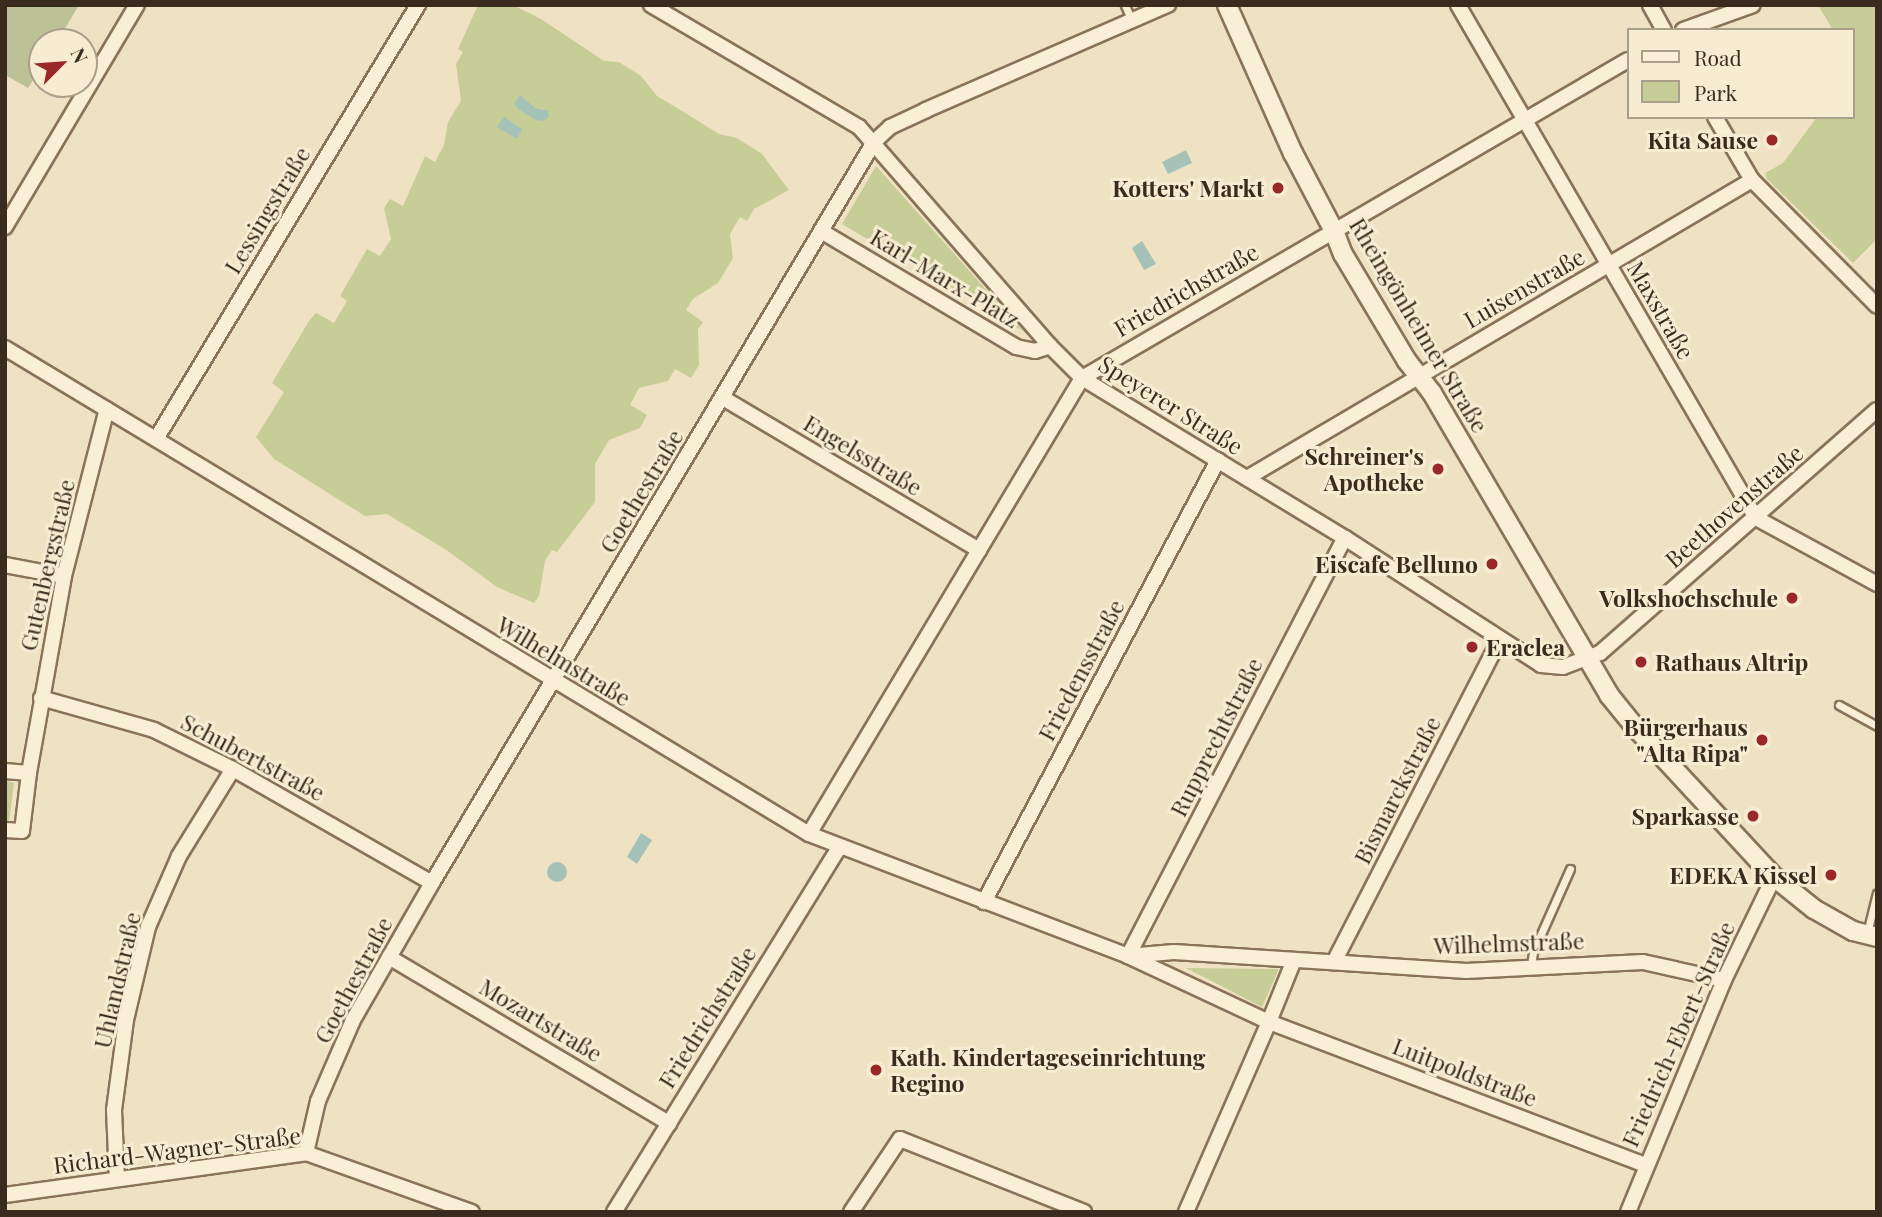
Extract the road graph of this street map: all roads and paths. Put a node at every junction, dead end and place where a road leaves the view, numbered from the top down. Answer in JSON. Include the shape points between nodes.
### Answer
{"nodes":[{"id":1,"x":137,"y":5,"type":"edge"},
{"id":2,"x":418,"y":5,"type":"edge"},
{"id":3,"x":651,"y":5,"type":"edge"},
{"id":4,"x":1125,"y":5,"type":"edge"},
{"id":5,"x":1168,"y":5,"type":"edge"},
{"id":6,"x":1227,"y":5,"type":"edge"},
{"id":7,"x":1458,"y":5,"type":"edge"},
{"id":8,"x":1650,"y":5,"type":"edge"},
{"id":9,"x":1753,"y":5,"type":"edge"},
{"id":10,"x":1131,"y":19,"type":"junction"},
{"id":11,"x":1663,"y":28,"type":"edge"},
{"id":12,"x":1689,"y":28,"type":"edge"},
{"id":13,"x":1626,"y":61,"type":"edge"},
{"id":14,"x":1716,"y":119,"type":"edge"},
{"id":15,"x":1523,"y":120,"type":"junction"},
{"id":16,"x":874,"y":142,"type":"junction"},
{"id":17,"x":1752,"y":180,"type":"junction"},
{"id":18,"x":5,"y":228,"type":"edge"},
{"id":19,"x":821,"y":231,"type":"junction"},
{"id":20,"x":1334,"y":231,"type":"junction"},
{"id":21,"x":1609,"y":266,"type":"junction"},
{"id":22,"x":1877,"y":306,"type":"edge"},
{"id":23,"x":1050,"y":346,"type":"junction"},
{"id":24,"x":5,"y":348,"type":"edge"},
{"id":25,"x":1419,"y":375,"type":"junction"},
{"id":26,"x":1082,"y":378,"type":"junction"},
{"id":27,"x":723,"y":398,"type":"junction"},
{"id":28,"x":107,"y":409,"type":"junction"},
{"id":29,"x":1877,"y":410,"type":"edge"},
{"id":30,"x":156,"y":439,"type":"junction"},
{"id":31,"x":1218,"y":460,"type":"junction"},
{"id":32,"x":1247,"y":478,"type":"junction"},
{"id":33,"x":1756,"y":518,"type":"junction"},
{"id":34,"x":1345,"y":538,"type":"junction"},
{"id":35,"x":979,"y":550,"type":"junction"},
{"id":36,"x":5,"y":565,"type":"edge"},
{"id":37,"x":64,"y":576,"type":"junction"},
{"id":38,"x":1877,"y":584,"type":"edge"},
{"id":39,"x":1500,"y":639,"type":"junction"},
{"id":40,"x":1587,"y":659,"type":"junction"},
{"id":41,"x":553,"y":681,"type":"junction"},
{"id":42,"x":41,"y":698,"type":"junction"},
{"id":43,"x":1839,"y":705,"type":"dead end"},
{"id":44,"x":1877,"y":726,"type":"edge"},
{"id":45,"x":233,"y":769,"type":"junction"},
{"id":46,"x":5,"y":771,"type":"edge"},
{"id":47,"x":29,"y":773,"type":"junction"},
{"id":48,"x":5,"y":830,"type":"edge"},
{"id":49,"x":809,"y":834,"type":"junction"},
{"id":50,"x":839,"y":847,"type":"junction"},
{"id":51,"x":1570,"y":869,"type":"dead end"},
{"id":52,"x":1774,"y":877,"type":"junction"},
{"id":53,"x":432,"y":883,"type":"junction"},
{"id":54,"x":1877,"y":893,"type":"edge"},
{"id":55,"x":984,"y":902,"type":"junction"},
{"id":56,"x":1872,"y":936,"type":"edge"},
{"id":57,"x":1128,"y":956,"type":"junction"},
{"id":58,"x":389,"y":957,"type":"junction"},
{"id":59,"x":1294,"y":960,"type":"junction"},
{"id":60,"x":1334,"y":962,"type":"junction"},
{"id":61,"x":1531,"y":965,"type":"junction"},
{"id":62,"x":1724,"y":980,"type":"junction"},
{"id":63,"x":1269,"y":1022,"type":"junction"},
{"id":64,"x":669,"y":1122,"type":"junction"},
{"id":65,"x":306,"y":1153,"type":"junction"},
{"id":66,"x":1644,"y":1165,"type":"junction"},
{"id":67,"x":117,"y":1178,"type":"junction"},
{"id":68,"x":5,"y":1195,"type":"edge"},
{"id":69,"x":472,"y":1212,"type":"edge"},
{"id":70,"x":614,"y":1212,"type":"edge"},
{"id":71,"x":850,"y":1212,"type":"edge"},
{"id":72,"x":1084,"y":1212,"type":"edge"},
{"id":73,"x":1186,"y":1212,"type":"edge"},
{"id":74,"x":1628,"y":1212,"type":"edge"}],
"edges":[{"from":1,"to":18,"type":"street"},
{"from":2,"to":30,"type":"street","name":"Lessingstraße"},
{"from":3,"to":16,"type":"street","name":"Speyerer Straße","via":[[859,127]]},
{"from":4,"to":10,"type":"lane"},
{"from":5,"to":10,"type":"street","name":"Goethestraße"},
{"from":6,"to":20,"type":"street","name":"Rheingönheimer Straße","via":[[1293,153]]},
{"from":7,"to":15,"type":"street","name":"Maxstraße"},
{"from":8,"to":11,"type":"street"},
{"from":9,"to":12,"type":"street"},
{"from":10,"to":16,"type":"street","name":"Goethestraße","via":[[926,110],[891,127]]},
{"from":13,"to":15,"type":"street","name":"Friedrichstraße"},
{"from":14,"to":17,"type":"street"},
{"from":15,"to":20,"type":"street","name":"Friedrichstraße"},
{"from":15,"to":21,"type":"street","name":"Maxstraße"},
{"from":16,"to":19,"type":"street","name":"Goethestraße"},
{"from":16,"to":23,"type":"street","name":"Speyerer Straße"},
{"from":17,"to":21,"type":"street","name":"Luisenstraße"},
{"from":17,"to":22,"type":"street"},
{"from":19,"to":23,"type":"street","name":"Karl-Marx-Platz","via":[[1016,347],[1035,351]]},
{"from":19,"to":27,"type":"street","name":"Goethestraße"},
{"from":20,"to":25,"type":"street","name":"Rheingönheimer Straße","via":[[1343,254]]},
{"from":20,"to":26,"type":"street","name":"Friedrichstraße"},
{"from":21,"to":25,"type":"street","name":"Luisenstraße"},
{"from":21,"to":33,"type":"street","name":"Maxstraße"},
{"from":23,"to":26,"type":"street","name":"Speyerer Straße"},
{"from":24,"to":28,"type":"street","name":"Wilhelmstraße"},
{"from":25,"to":32,"type":"street","name":"Luisenstraße"},
{"from":25,"to":40,"type":"street","name":"Rheingönheimer Straße"},
{"from":26,"to":31,"type":"street","name":"Speyerer Straße"},
{"from":26,"to":35,"type":"street","name":"Friedrichstraße"},
{"from":27,"to":35,"type":"street","name":"Engelsstraße"},
{"from":27,"to":41,"type":"street","name":"Goethestraße"},
{"from":28,"to":30,"type":"street","name":"Wilhelmstraße"},
{"from":28,"to":37,"type":"street","name":"Gutenbergstraße"},
{"from":29,"to":33,"type":"street","name":"Beethovenstraße"},
{"from":30,"to":41,"type":"street","name":"Wilhelmstraße"},
{"from":31,"to":32,"type":"street","name":"Speyerer Straße"},
{"from":31,"to":55,"type":"street","name":"Friedensstraße"},
{"from":32,"to":34,"type":"street","name":"Speyerer Straße"},
{"from":33,"to":38,"type":"street"},
{"from":33,"to":40,"type":"street","name":"Beethovenstraße","via":[[1600,653]]},
{"from":34,"to":39,"type":"street","name":"Speyerer Straße"},
{"from":34,"to":57,"type":"street","name":"Rupprechtstraße"},
{"from":35,"to":49,"type":"street","name":"Friedrichstraße"},
{"from":36,"to":37,"type":"street"},
{"from":37,"to":42,"type":"street","name":"Gutenbergstraße"},
{"from":39,"to":40,"type":"street","name":"Speyerer Straße","via":[[1541,665],[1563,667]]},
{"from":39,"to":60,"type":"street","name":"Bismarckstraße"},
{"from":40,"to":52,"type":"street","name":"Rheingönheimer Straße","via":[[1635,727]]},
{"from":41,"to":49,"type":"street","name":"Wilhelmstraße"},
{"from":41,"to":53,"type":"street","name":"Goethestraße"},
{"from":42,"to":45,"type":"street","name":"Schubertstraße","via":[[154,730]]},
{"from":42,"to":47,"type":"street","name":"Gutenbergstraße"},
{"from":43,"to":44,"type":"lane"},
{"from":45,"to":53,"type":"street","name":"Schubertstraße"},
{"from":45,"to":67,"type":"street","name":"Uhlandstraße","via":[[179,856],[148,927],[126,1020],[114,1110]]},
{"from":46,"to":47,"type":"street"},
{"from":47,"to":48,"type":"street","name":"Gutenbergstraße","via":[[22,831]]},
{"from":49,"to":50,"type":"street","name":"Wilhelmstraße"},
{"from":50,"to":55,"type":"street","name":"Wilhelmstraße"},
{"from":50,"to":64,"type":"street","name":"Friedrichstraße"},
{"from":51,"to":61,"type":"lane"},
{"from":52,"to":56,"type":"street","name":"Rheingönheimer Straße","via":[[1814,909]]},
{"from":52,"to":62,"type":"street","name":"Friedrich-Ebert-Straße"},
{"from":53,"to":58,"type":"street","name":"Goethestraße"},
{"from":54,"to":56,"type":"lane"},
{"from":55,"to":57,"type":"street","name":"Wilhelmstraße"},
{"from":57,"to":59,"type":"street","name":"Wilhelmstraße","via":[[1174,952]]},
{"from":57,"to":63,"type":"street","name":"Wilhelmstraße"},
{"from":58,"to":64,"type":"street","name":"Mozartstraße"},
{"from":58,"to":65,"type":"street","name":"Goethestraße","via":[[353,1020],[318,1101]]},
{"from":59,"to":60,"type":"street","name":"Wilhelmstraße"},
{"from":59,"to":63,"type":"street"},
{"from":60,"to":61,"type":"street","name":"Wilhelmstraße","via":[[1466,971]]},
{"from":61,"to":62,"type":"street","name":"Wilhelmstraße","via":[[1643,962]]},
{"from":62,"to":66,"type":"street","name":"Friedrich-Ebert-Straße"},
{"from":63,"to":66,"type":"street","name":"Luitpoldstraße"},
{"from":63,"to":73,"type":"street"},
{"from":64,"to":70,"type":"street","name":"Friedrichstraße"},
{"from":65,"to":67,"type":"street","name":"Richard-Wagner-Straße"},
{"from":65,"to":69,"type":"street","name":"Richard-Wagner-Straße"},
{"from":66,"to":74,"type":"street","name":"Friedrich-Ebert-Straße"},
{"from":67,"to":68,"type":"street","name":"Richard-Wagner-Straße"},
{"from":71,"to":72,"type":"street","via":[[900,1139]]}]}
